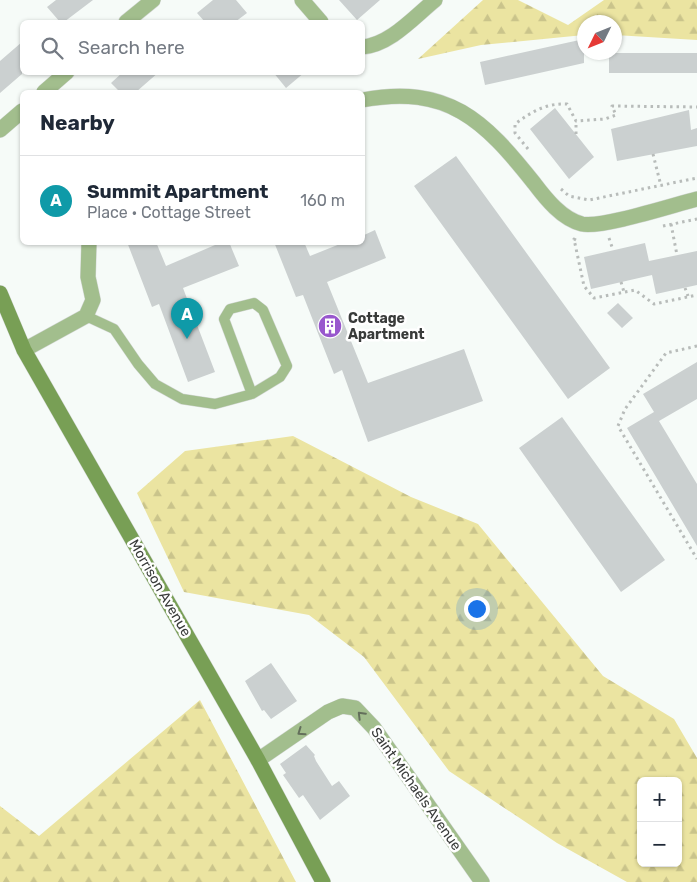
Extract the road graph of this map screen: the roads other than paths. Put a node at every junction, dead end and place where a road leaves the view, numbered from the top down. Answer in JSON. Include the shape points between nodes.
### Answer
{"nodes":[{"id":1,"x":153,"y":0,"type":"edge"},
{"id":2,"x":302,"y":0,"type":"edge"},
{"id":3,"x":435,"y":0,"type":"edge"},
{"id":4,"x":128,"y":20,"type":"edge"},
{"id":5,"x":319,"y":20,"type":"edge"},
{"id":6,"x":365,"y":47,"type":"edge"},
{"id":7,"x":64,"y":75,"type":"edge"},
{"id":8,"x":46,"y":90,"type":"edge"},
{"id":9,"x":365,"y":99,"type":"edge"},
{"id":10,"x":20,"y":113,"type":"edge"},
{"id":11,"x":0,"y":130,"type":"edge"},
{"id":12,"x":697,"y":199,"type":"edge"},
{"id":13,"x":89,"y":245,"type":"edge"},
{"id":14,"x":0,"y":293,"type":"edge"},
{"id":15,"x":86,"y":316,"type":"junction"},
{"id":16,"x":24,"y":350,"type":"junction"},
{"id":17,"x":252,"y":394,"type":"junction"},
{"id":18,"x":258,"y":760,"type":"junction"},
{"id":19,"x":323,"y":882,"type":"edge"},
{"id":20,"x":482,"y":882,"type":"edge"}],
"edges":[{"from":1,"to":4,"type":"street"},
{"from":2,"to":5,"type":"street"},
{"from":3,"to":6,"type":"street","via":[[400,30]]},
{"from":7,"to":8,"type":"street"},
{"from":9,"to":12,"type":"street","via":[[414,95],[439,101],[460,111],[484,127],[506,148],[547,201],[573,221],[584,224],[605,222]]},
{"from":10,"to":11,"type":"street"},
{"from":13,"to":15,"type":"street","via":[[88,277],[93,300]]},
{"from":14,"to":16,"type":"street","name":"Morrison Avenue"},
{"from":15,"to":16,"type":"street"},
{"from":15,"to":17,"type":"lane","via":[[114,329],[155,384],[182,399],[215,404]]},
{"from":16,"to":18,"type":"street","name":"Morrison Avenue"},
{"from":17,"to":17,"type":"lane","via":[[224,319],[230,309],[254,302],[263,310],[288,366],[280,377]]},
{"from":18,"to":19,"type":"street","name":"Morrison Avenue"},
{"from":20,"to":18,"type":"street","name":"Saint Michaels Avenue","one_way":true,"via":[[374,728],[355,708],[342,706],[328,712]]}]}
